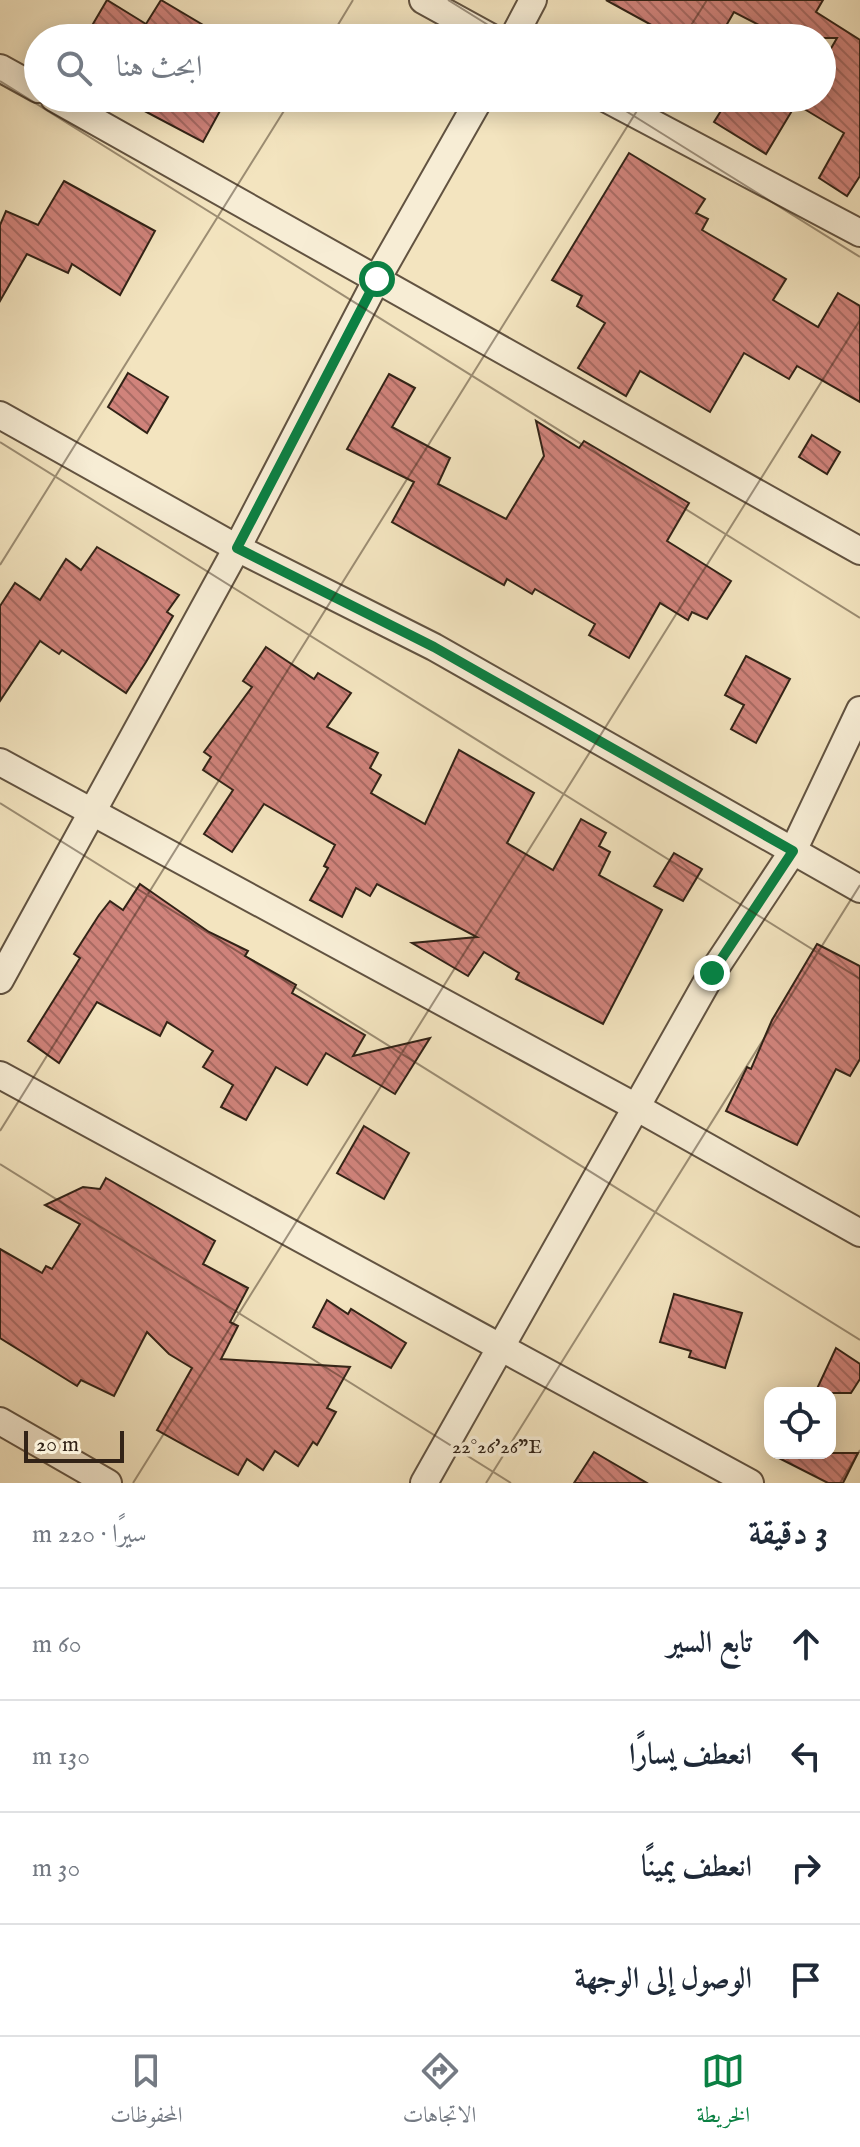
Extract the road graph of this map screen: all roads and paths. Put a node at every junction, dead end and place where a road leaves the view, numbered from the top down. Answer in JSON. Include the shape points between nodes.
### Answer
{"nodes":[{"id":1,"x":423,"y":0,"type":"edge"},
{"id":2,"x":533,"y":0,"type":"edge"},
{"id":3,"x":467,"y":24,"type":"edge"},
{"id":4,"x":520,"y":24,"type":"edge"},
{"id":5,"x":0,"y":68,"type":"edge"},
{"id":6,"x":24,"y":81,"type":"edge"},
{"id":7,"x":79,"y":112,"type":"edge"},
{"id":8,"x":472,"y":112,"type":"edge"},
{"id":9,"x":631,"y":112,"type":"edge"},
{"id":10,"x":860,"y":233,"type":"edge"},
{"id":11,"x":377,"y":279,"type":"junction"},
{"id":12,"x":0,"y":415,"type":"edge"},
{"id":13,"x":237,"y":548,"type":"junction"},
{"id":14,"x":860,"y":551,"type":"edge"},
{"id":15,"x":860,"y":710,"type":"edge"},
{"id":16,"x":0,"y":762,"type":"edge"},
{"id":17,"x":92,"y":813,"type":"junction"},
{"id":18,"x":793,"y":851,"type":"junction"},
{"id":19,"x":860,"y":889,"type":"edge"},
{"id":20,"x":0,"y":980,"type":"edge"},
{"id":21,"x":0,"y":1075,"type":"edge"},
{"id":22,"x":636,"y":1107,"type":"junction"},
{"id":23,"x":860,"y":1233,"type":"edge"},
{"id":24,"x":502,"y":1351,"type":"junction"},
{"id":25,"x":0,"y":1421,"type":"edge"},
{"id":26,"x":108,"y":1483,"type":"edge"},
{"id":27,"x":424,"y":1483,"type":"edge"},
{"id":28,"x":750,"y":1483,"type":"edge"}],
"edges":[{"from":1,"to":3,"type":"street"},
{"from":2,"to":4,"type":"street"},
{"from":5,"to":6,"type":"street"},
{"from":7,"to":11,"type":"street"},
{"from":8,"to":11,"type":"street"},
{"from":9,"to":10,"type":"street"},
{"from":11,"to":13,"type":"street"},
{"from":11,"to":14,"type":"street"},
{"from":12,"to":13,"type":"street"},
{"from":13,"to":17,"type":"street"},
{"from":13,"to":18,"type":"street","via":[[434,647]]},
{"from":15,"to":18,"type":"street"},
{"from":16,"to":17,"type":"street"},
{"from":17,"to":20,"type":"street"},
{"from":17,"to":22,"type":"street"},
{"from":18,"to":19,"type":"street"},
{"from":18,"to":22,"type":"street","via":[[712,973]]},
{"from":21,"to":24,"type":"street"},
{"from":22,"to":23,"type":"street"},
{"from":22,"to":24,"type":"street"},
{"from":24,"to":27,"type":"street"},
{"from":24,"to":28,"type":"street"},
{"from":25,"to":26,"type":"street"}]}
